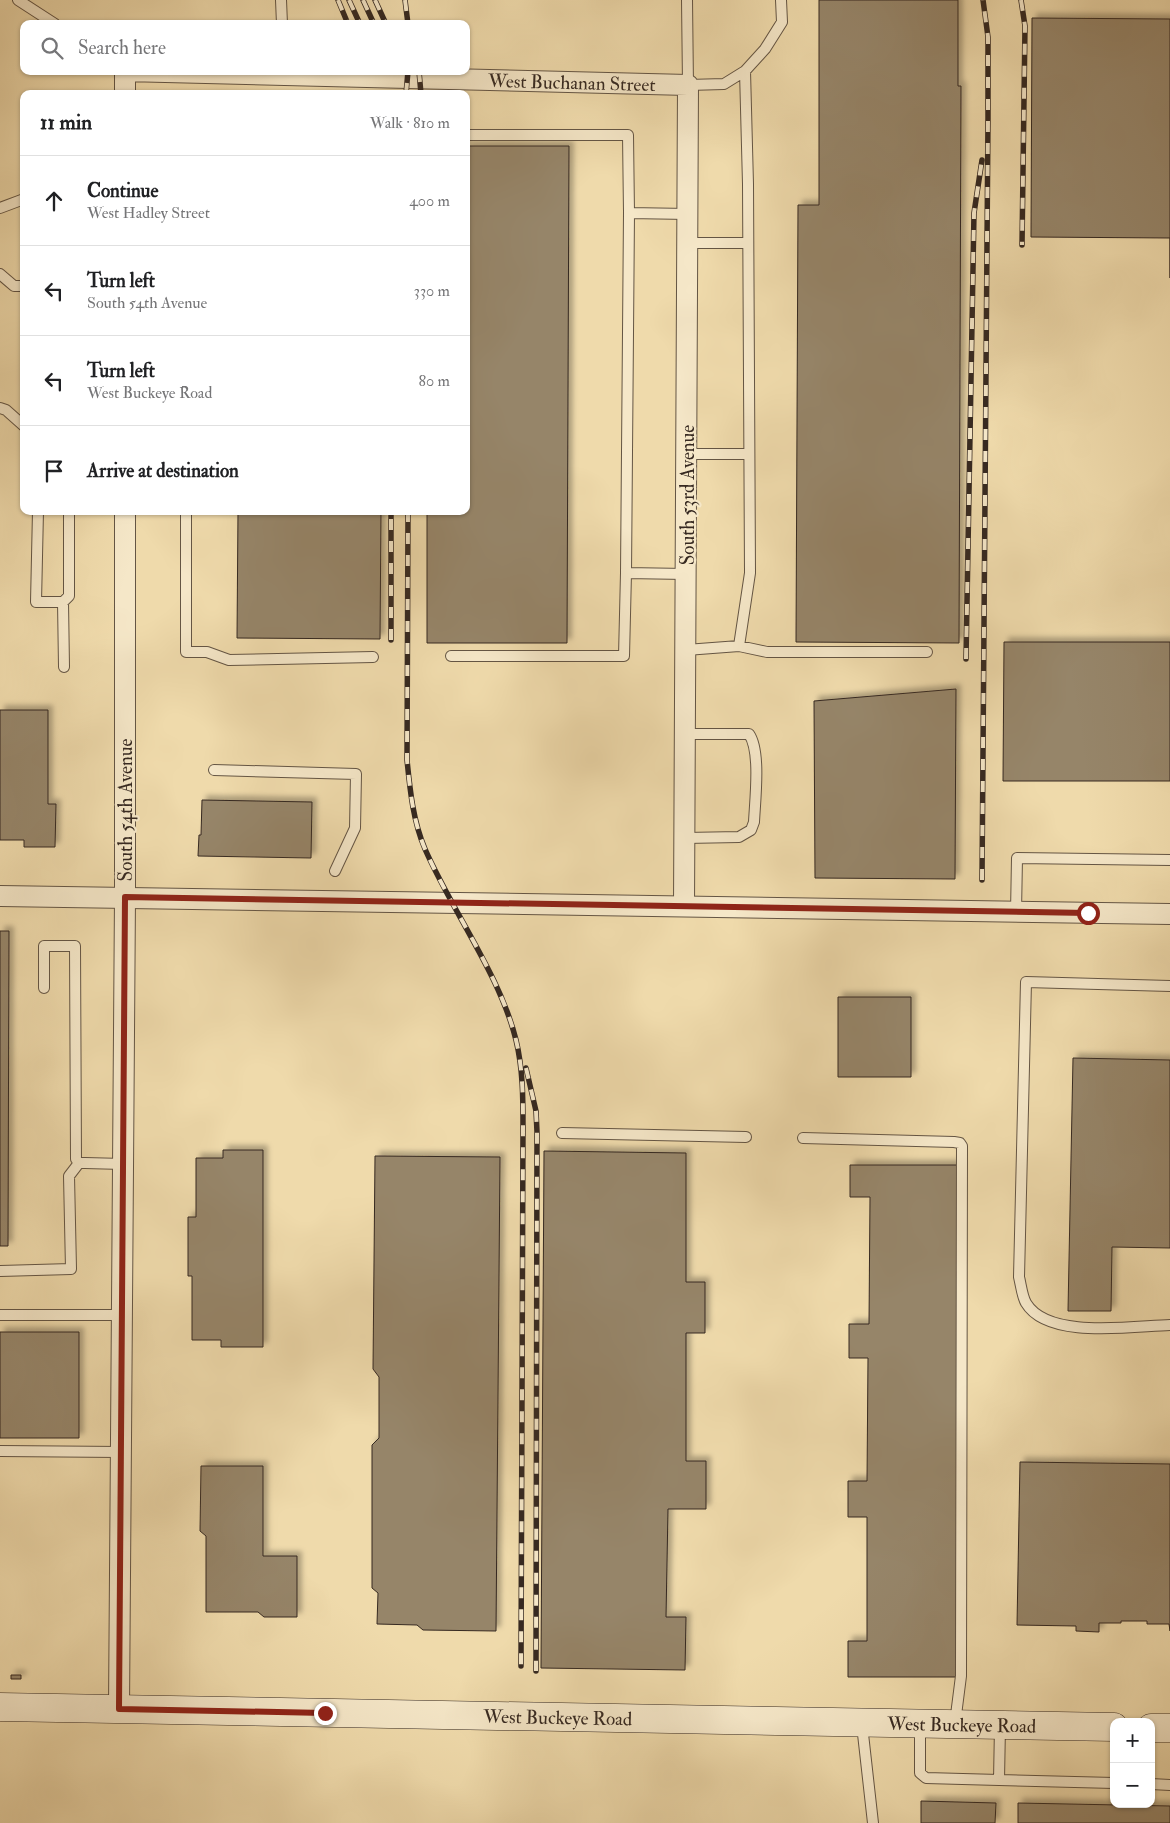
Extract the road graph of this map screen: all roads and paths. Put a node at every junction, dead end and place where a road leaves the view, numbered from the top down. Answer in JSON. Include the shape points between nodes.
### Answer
{"nodes":[{"id":1,"x":18,"y":0,"type":"edge"},
{"id":2,"x":281,"y":0,"type":"edge"},
{"id":3,"x":687,"y":0,"type":"edge"},
{"id":4,"x":781,"y":0,"type":"edge"},
{"id":5,"x":49,"y":20,"type":"edge"},
{"id":6,"x":282,"y":20,"type":"edge"},
{"id":7,"x":744,"y":70,"type":"junction"},
{"id":8,"x":125,"y":75,"type":"edge"},
{"id":9,"x":352,"y":75,"type":"edge"},
{"id":10,"x":688,"y":85,"type":"junction"},
{"id":11,"x":125,"y":90,"type":"edge"},
{"id":12,"x":470,"y":135,"type":"edge"},
{"id":13,"x":20,"y":200,"type":"edge"},
{"id":14,"x":0,"y":208,"type":"edge"},
{"id":15,"x":629,"y":213,"type":"junction"},
{"id":16,"x":688,"y":214,"type":"junction"},
{"id":17,"x":688,"y":243,"type":"junction"},
{"id":18,"x":748,"y":243,"type":"junction"},
{"id":19,"x":0,"y":274,"type":"edge"},
{"id":20,"x":20,"y":286,"type":"edge"},
{"id":21,"x":0,"y":408,"type":"edge"},
{"id":22,"x":20,"y":422,"type":"edge"},
{"id":23,"x":687,"y":454,"type":"junction"},
{"id":24,"x":748,"y":454,"type":"junction"},
{"id":25,"x":38,"y":515,"type":"edge"},
{"id":26,"x":69,"y":515,"type":"edge"},
{"id":27,"x":125,"y":515,"type":"edge"},
{"id":28,"x":186,"y":515,"type":"edge"},
{"id":29,"x":626,"y":574,"type":"junction"},
{"id":30,"x":686,"y":574,"type":"junction"},
{"id":31,"x":63,"y":602,"type":"junction"},
{"id":32,"x":739,"y":646,"type":"junction"},
{"id":33,"x":686,"y":650,"type":"junction"},
{"id":34,"x":927,"y":652,"type":"dead end"},
{"id":35,"x":450,"y":656,"type":"dead end"},
{"id":36,"x":373,"y":657,"type":"dead end"},
{"id":37,"x":64,"y":668,"type":"dead end"},
{"id":38,"x":685,"y":734,"type":"junction"},
{"id":39,"x":214,"y":770,"type":"dead end"},
{"id":40,"x":685,"y":838,"type":"junction"},
{"id":41,"x":1170,"y":860,"type":"edge"},
{"id":42,"x":335,"y":871,"type":"dead end"},
{"id":43,"x":0,"y":896,"type":"edge"},
{"id":44,"x":125,"y":897,"type":"junction"},
{"id":45,"x":684,"y":906,"type":"junction"},
{"id":46,"x":1016,"y":912,"type":"junction"},
{"id":47,"x":1170,"y":914,"type":"edge"},
{"id":48,"x":1170,"y":986,"type":"edge"},
{"id":49,"x":44,"y":988,"type":"dead end"},
{"id":50,"x":562,"y":1133,"type":"dead end"},
{"id":51,"x":746,"y":1137,"type":"dead end"},
{"id":52,"x":803,"y":1138,"type":"dead end"},
{"id":53,"x":79,"y":1163,"type":"junction"},
{"id":54,"x":123,"y":1164,"type":"junction"},
{"id":55,"x":0,"y":1271,"type":"edge"},
{"id":56,"x":122,"y":1315,"type":"junction"},
{"id":57,"x":0,"y":1316,"type":"edge"},
{"id":58,"x":1170,"y":1325,"type":"edge"},
{"id":59,"x":0,"y":1451,"type":"edge"},
{"id":60,"x":121,"y":1452,"type":"junction"},
{"id":61,"x":0,"y":1707,"type":"edge"},
{"id":62,"x":119,"y":1709,"type":"junction"},
{"id":63,"x":861,"y":1723,"type":"junction"},
{"id":64,"x":920,"y":1724,"type":"junction"},
{"id":65,"x":955,"y":1724,"type":"junction"},
{"id":66,"x":1000,"y":1725,"type":"junction"},
{"id":67,"x":1110,"y":1727,"type":"edge"},
{"id":68,"x":1155,"y":1728,"type":"edge"},
{"id":69,"x":1170,"y":1728,"type":"edge"},
{"id":70,"x":999,"y":1780,"type":"junction"},
{"id":71,"x":1110,"y":1783,"type":"edge"},
{"id":72,"x":1155,"y":1784,"type":"edge"},
{"id":73,"x":1170,"y":1785,"type":"edge"},
{"id":74,"x":873,"y":1823,"type":"edge"}],
"edges":[{"from":1,"to":5,"type":"lane"},
{"from":2,"to":6,"type":"lane"},
{"from":3,"to":10,"type":"lane"},
{"from":4,"to":7,"type":"lane","via":[[782,22],[765,50]]},
{"from":7,"to":10,"type":"lane","via":[[724,84]]},
{"from":7,"to":18,"type":"lane"},
{"from":8,"to":11,"type":"street"},
{"from":9,"to":10,"type":"street","name":"West Buchanan Street"},
{"from":10,"to":16,"type":"street","name":"South 53rd Avenue"},
{"from":12,"to":15,"type":"lane","via":[[628,135]]},
{"from":13,"to":14,"type":"lane"},
{"from":15,"to":16,"type":"lane"},
{"from":15,"to":29,"type":"lane"},
{"from":16,"to":17,"type":"street","name":"South 53rd Avenue"},
{"from":17,"to":18,"type":"lane"},
{"from":17,"to":23,"type":"street","name":"South 53rd Avenue"},
{"from":18,"to":24,"type":"lane"},
{"from":19,"to":20,"type":"lane","via":[[14,286]]},
{"from":21,"to":22,"type":"lane"},
{"from":23,"to":24,"type":"lane"},
{"from":23,"to":30,"type":"street","name":"South 53rd Avenue"},
{"from":24,"to":32,"type":"lane","via":[[750,573]]},
{"from":25,"to":31,"type":"lane","via":[[36,602]]},
{"from":26,"to":31,"type":"lane","via":[[69,596]]},
{"from":27,"to":44,"type":"street","name":"South 54th Avenue"},
{"from":28,"to":36,"type":"lane","via":[[186,652],[207,652],[229,660]]},
{"from":29,"to":30,"type":"lane"},
{"from":29,"to":35,"type":"lane","via":[[624,656]]},
{"from":30,"to":33,"type":"street","name":"South 53rd Avenue"},
{"from":31,"to":37,"type":"lane"},
{"from":32,"to":33,"type":"lane"},
{"from":32,"to":34,"type":"lane","via":[[767,652]]},
{"from":33,"to":38,"type":"street","name":"South 53rd Avenue"},
{"from":38,"to":40,"type":"street","name":"South 53rd Avenue"},
{"from":38,"to":40,"type":"lane","via":[[749,734],[756,752],[751,830],[739,837]]},
{"from":39,"to":42,"type":"lane","via":[[356,774],[355,828]]},
{"from":40,"to":45,"type":"street","name":"South 53rd Avenue"},
{"from":41,"to":46,"type":"lane","via":[[1017,858]]},
{"from":43,"to":44,"type":"street"},
{"from":44,"to":45,"type":"street"},
{"from":44,"to":54,"type":"street","name":"South 54th Avenue"},
{"from":45,"to":46,"type":"street"},
{"from":46,"to":47,"type":"street"},
{"from":48,"to":58,"type":"lane","via":[[1026,982],[1019,1277],[1026,1303],[1043,1319],[1058,1324],[1100,1328]]},
{"from":49,"to":53,"type":"lane","via":[[44,946],[75,946],[75,1153]]},
{"from":50,"to":51,"type":"lane"},
{"from":52,"to":65,"type":"lane","via":[[954,1142],[962,1146],[961,1676]]},
{"from":53,"to":54,"type":"lane"},
{"from":53,"to":55,"type":"lane","via":[[69,1176],[71,1269]]},
{"from":54,"to":56,"type":"street","name":"South 54th Avenue"},
{"from":56,"to":57,"type":"lane"},
{"from":56,"to":60,"type":"street","name":"South 54th Avenue"},
{"from":59,"to":60,"type":"lane"},
{"from":60,"to":62,"type":"street","name":"South 54th Avenue"},
{"from":61,"to":62,"type":"main road","name":"West Buckeye Road"},
{"from":62,"to":63,"type":"main road","name":"West Buckeye Road"},
{"from":63,"to":64,"type":"main road","name":"West Buckeye Road"},
{"from":63,"to":74,"type":"lane"},
{"from":64,"to":65,"type":"main road","name":"West Buckeye Road"},
{"from":64,"to":70,"type":"lane","via":[[920,1773],[926,1778]]},
{"from":65,"to":66,"type":"main road","name":"West Buckeye Road"},
{"from":66,"to":67,"type":"main road","name":"West Buckeye Road"},
{"from":66,"to":70,"type":"lane"},
{"from":68,"to":69,"type":"main road"},
{"from":70,"to":71,"type":"lane"},
{"from":72,"to":73,"type":"lane"}]}
